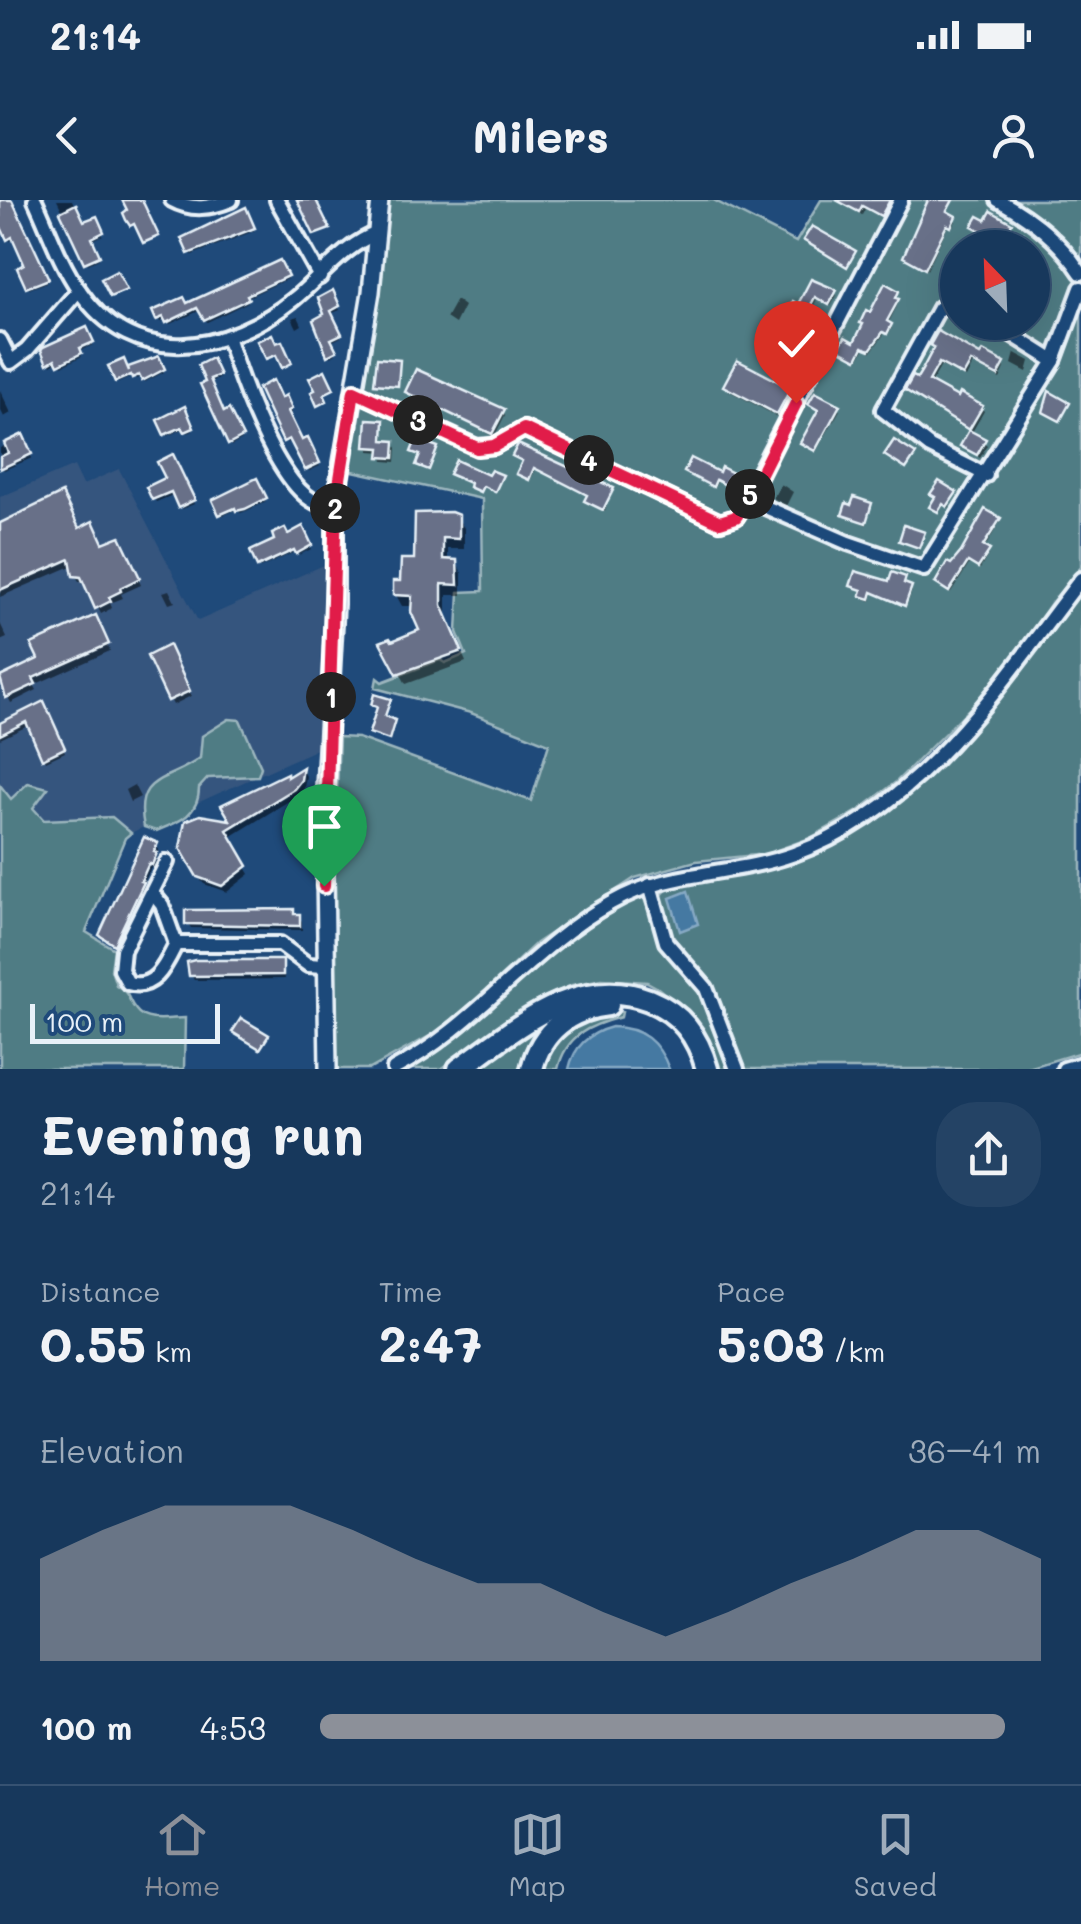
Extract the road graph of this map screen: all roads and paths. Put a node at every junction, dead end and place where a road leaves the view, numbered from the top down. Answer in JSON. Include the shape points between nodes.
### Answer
{"nodes":[{"id":1,"x":35,"y":200,"type":"edge"},
{"id":2,"x":172,"y":200,"type":"edge"},
{"id":3,"x":231,"y":200,"type":"edge"},
{"id":4,"x":277,"y":200,"type":"edge"},
{"id":5,"x":380,"y":200,"type":"edge"},
{"id":6,"x":901,"y":200,"type":"edge"},
{"id":7,"x":998,"y":200,"type":"edge"},
{"id":8,"x":378,"y":233,"type":"junction"},
{"id":9,"x":1081,"y":273,"type":"edge"},
{"id":10,"x":320,"y":276,"type":"junction"},
{"id":11,"x":1081,"y":288,"type":"edge"},
{"id":12,"x":79,"y":290,"type":"junction"},
{"id":13,"x":940,"y":308,"type":"edge"},
{"id":14,"x":228,"y":339,"type":"junction"},
{"id":15,"x":0,"y":340,"type":"edge"},
{"id":16,"x":1021,"y":340,"type":"edge"},
{"id":17,"x":1054,"y":361,"type":"junction"},
{"id":18,"x":354,"y":391,"type":"junction"},
{"id":19,"x":986,"y":474,"type":"junction"},
{"id":20,"x":748,"y":499,"type":"junction"},
{"id":21,"x":336,"y":504,"type":"junction"},
{"id":22,"x":1081,"y":579,"type":"edge"},
{"id":23,"x":167,"y":862,"type":"dead end"},
{"id":24,"x":650,"y":884,"type":"junction"},
{"id":25,"x":153,"y":894,"type":"junction"},
{"id":26,"x":176,"y":944,"type":"junction"},
{"id":27,"x":324,"y":966,"type":"junction"},
{"id":28,"x":1081,"y":1064,"type":"edge"},
{"id":29,"x":328,"y":1069,"type":"edge"},
{"id":30,"x":394,"y":1069,"type":"edge"},
{"id":31,"x":459,"y":1069,"type":"edge"},
{"id":32,"x":532,"y":1069,"type":"edge"},
{"id":33,"x":695,"y":1069,"type":"edge"},
{"id":34,"x":707,"y":1069,"type":"edge"},
{"id":35,"x":737,"y":1069,"type":"edge"},
{"id":36,"x":1064,"y":1069,"type":"edge"}],
"edges":[{"from":1,"to":12,"type":"street"},
{"from":2,"to":3,"type":"street","via":[[203,208]]},
{"from":4,"to":10,"type":"street"},
{"from":5,"to":8,"type":"street"},
{"from":6,"to":20,"type":"street"},
{"from":7,"to":9,"type":"street","via":[[1048,233]]},
{"from":8,"to":10,"type":"street"},
{"from":8,"to":18,"type":"street"},
{"from":10,"to":14,"type":"street","via":[[274,314]]},
{"from":11,"to":17,"type":"street"},
{"from":12,"to":14,"type":"street","via":[[114,324],[150,341],[194,346]]},
{"from":12,"to":15,"type":"street","via":[[11,362]]},
{"from":13,"to":19,"type":"street","via":[[883,410],[930,447]]},
{"from":14,"to":21,"type":"street","via":[[252,410],[281,464],[314,502]]},
{"from":16,"to":17,"type":"street"},
{"from":17,"to":19,"type":"street"},
{"from":18,"to":20,"type":"street","via":[[477,448],[524,429],[720,522],[736,517]]},
{"from":18,"to":21,"type":"street"},
{"from":19,"to":20,"type":"street","via":[[924,569]]},
{"from":21,"to":27,"type":"street"},
{"from":22,"to":24,"type":"street","via":[[997,693],[866,817],[790,856]]},
{"from":23,"to":25,"type":"street"},
{"from":24,"to":30,"type":"street","via":[[560,936],[447,1037]]},
{"from":24,"to":35,"type":"street","via":[[666,942],[706,988]]},
{"from":25,"to":26,"type":"street"},
{"from":25,"to":26,"type":"street","via":[[123,950],[123,978],[133,985],[152,980]]},
{"from":26,"to":27,"type":"street","via":[[280,944],[308,966]]},
{"from":27,"to":29,"type":"street"},
{"from":28,"to":36,"type":"street"},
{"from":31,"to":34,"type":"highway","via":[[548,1009],[612,992],[640,996],[679,1018]]},
{"from":32,"to":33,"type":"highway","via":[[556,1025],[604,1005],[659,1018],[683,1040]]}]}
